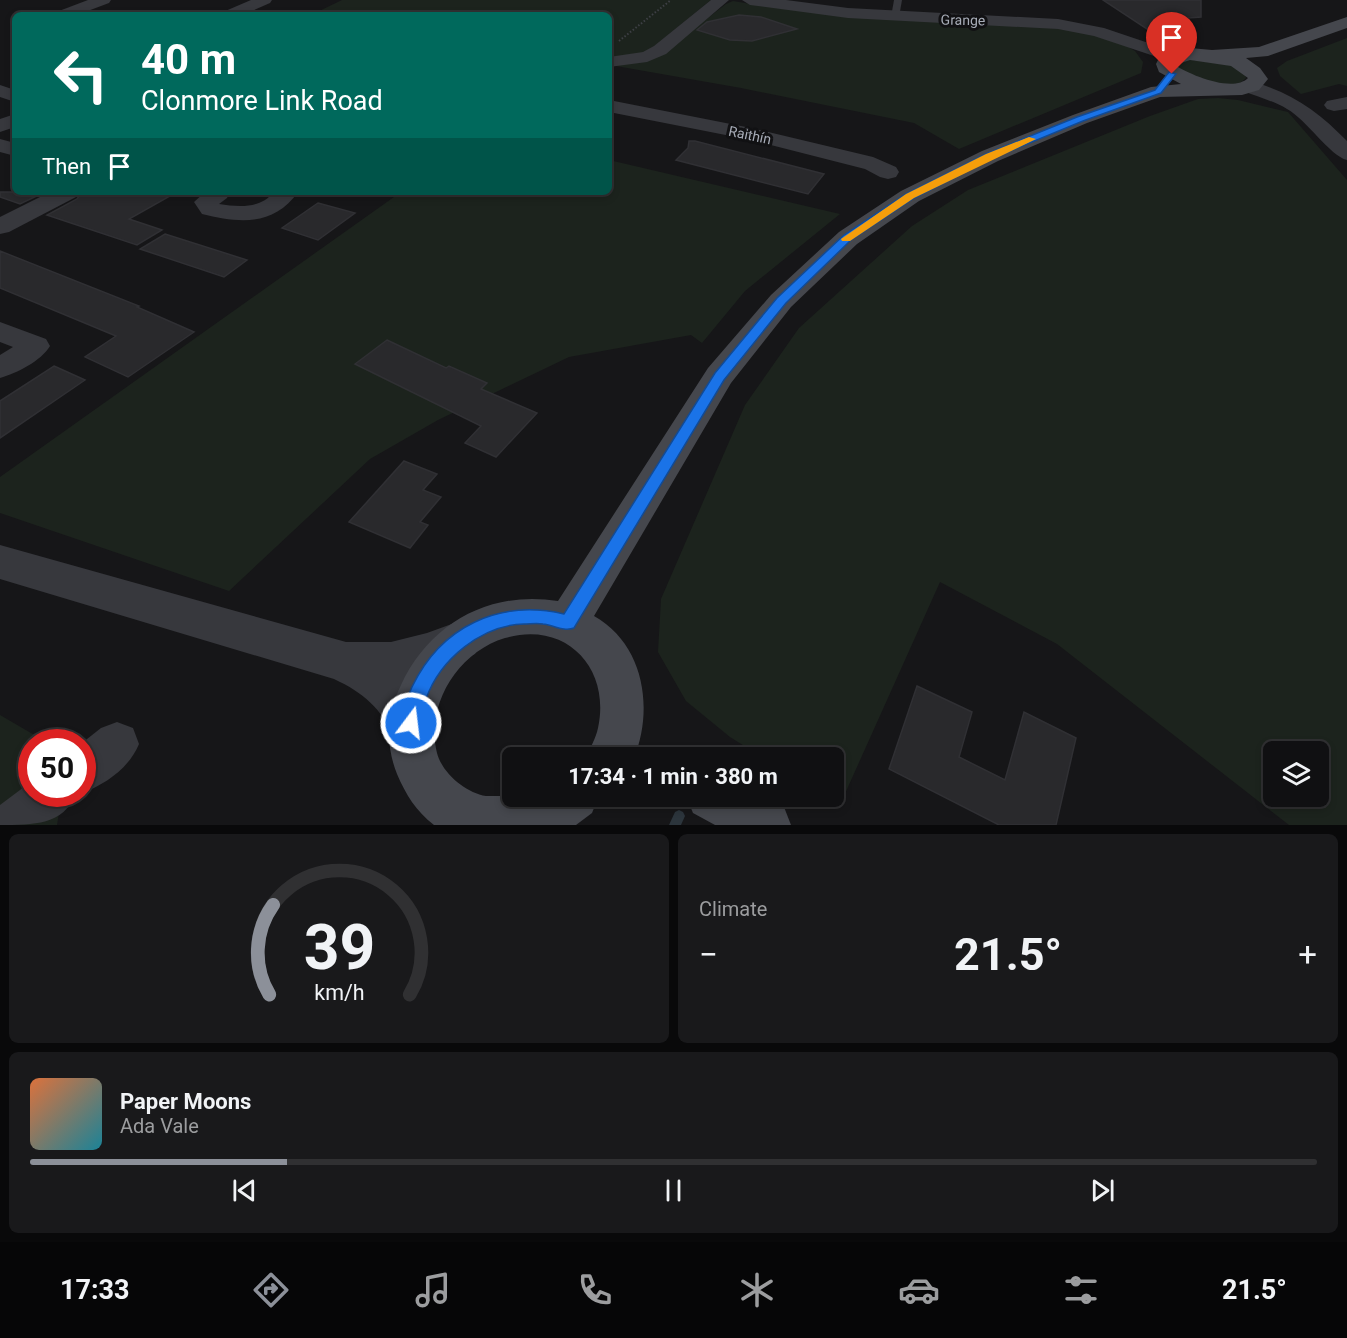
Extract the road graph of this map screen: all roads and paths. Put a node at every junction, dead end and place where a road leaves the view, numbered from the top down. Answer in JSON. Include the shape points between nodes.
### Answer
{"nodes":[{"id":1,"x":103,"y":0,"type":"edge"},
{"id":2,"x":264,"y":0,"type":"edge"},
{"id":3,"x":671,"y":0,"type":"edge"},
{"id":4,"x":721,"y":0,"type":"edge"},
{"id":5,"x":750,"y":0,"type":"edge"},
{"id":6,"x":896,"y":8,"type":"edge"},
{"id":7,"x":74,"y":12,"type":"edge"},
{"id":8,"x":236,"y":12,"type":"edge"},
{"id":9,"x":1347,"y":22,"type":"edge"},
{"id":10,"x":618,"y":42,"type":"dead end"},
{"id":11,"x":612,"y":62,"type":"edge"},
{"id":12,"x":1253,"y":69,"type":"junction"},
{"id":13,"x":1167,"y":74,"type":"junction"},
{"id":14,"x":612,"y":107,"type":"edge"},
{"id":15,"x":1347,"y":154,"type":"edge"},
{"id":16,"x":888,"y":172,"type":"dead end"},
{"id":17,"x":62,"y":195,"type":"edge"},
{"id":18,"x":217,"y":195,"type":"edge"},
{"id":19,"x":284,"y":195,"type":"edge"},
{"id":20,"x":0,"y":227,"type":"edge"},
{"id":21,"x":0,"y":331,"type":"edge"},
{"id":22,"x":0,"y":368,"type":"edge"},
{"id":23,"x":0,"y":562,"type":"edge"},
{"id":24,"x":568,"y":622,"type":"junction"},
{"id":25,"x":460,"y":640,"type":"junction"},
{"id":26,"x":342,"y":661,"type":"junction"},
{"id":27,"x":411,"y":723,"type":"junction"},
{"id":28,"x":117,"y":744,"type":"dead end"},
{"id":29,"x":617,"y":747,"type":"edge"},
{"id":30,"x":96,"y":760,"type":"edge"},
{"id":31,"x":36,"y":807,"type":"edge"},
{"id":32,"x":558,"y":807,"type":"edge"},
{"id":33,"x":731,"y":807,"type":"edge"},
{"id":34,"x":436,"y":815,"type":"edge"},
{"id":35,"x":12,"y":825,"type":"edge"},
{"id":36,"x":766,"y":825,"type":"edge"}],
"edges":[{"from":1,"to":7,"type":"street"},
{"from":2,"to":8,"type":"street"},
{"from":3,"to":10,"type":"path"},
{"from":4,"to":11,"type":"street","via":[[660,50],[647,57]]},
{"from":5,"to":6,"type":"street","name":"Grange","via":[[848,13]]},
{"from":6,"to":13,"type":"street","name":"Grange","via":[[1058,24],[1098,32]]},
{"from":9,"to":12,"type":"main road"},
{"from":12,"to":13,"type":"main road","via":[[1219,89]]},
{"from":12,"to":13,"type":"main road","via":[[1202,54]]},
{"from":12,"to":15,"type":"street","via":[[1322,127]]},
{"from":13,"to":24,"type":"main road","via":[[1080,119],[990,156],[910,196],[848,238],[782,301],[719,376]]},
{"from":14,"to":16,"type":"street","name":"Raithín","via":[[752,134],[873,164]]},
{"from":17,"to":20,"type":"street"},
{"from":18,"to":19,"type":"street","via":[[206,202],[210,209],[239,213],[264,212]]},
{"from":21,"to":22,"type":"street","via":[[36,346]]},
{"from":23,"to":26,"type":"street"},
{"from":24,"to":25,"type":"main road","via":[[542,616],[514,617],[486,625]]},
{"from":24,"to":29,"type":"main road","via":[[593,637],[611,660],[622,688]]},
{"from":25,"to":26,"type":"street","via":[[391,662]]},
{"from":25,"to":27,"type":"main road","via":[[426,677]]},
{"from":26,"to":27,"type":"street","via":[[379,679],[400,699]]},
{"from":27,"to":34,"type":"main road","via":[[412,754]]},
{"from":28,"to":30,"type":"street"},
{"from":31,"to":35,"type":"street"},
{"from":32,"to":34,"type":"main road","via":[[538,817],[505,823]]},
{"from":33,"to":36,"type":"main road"}]}
